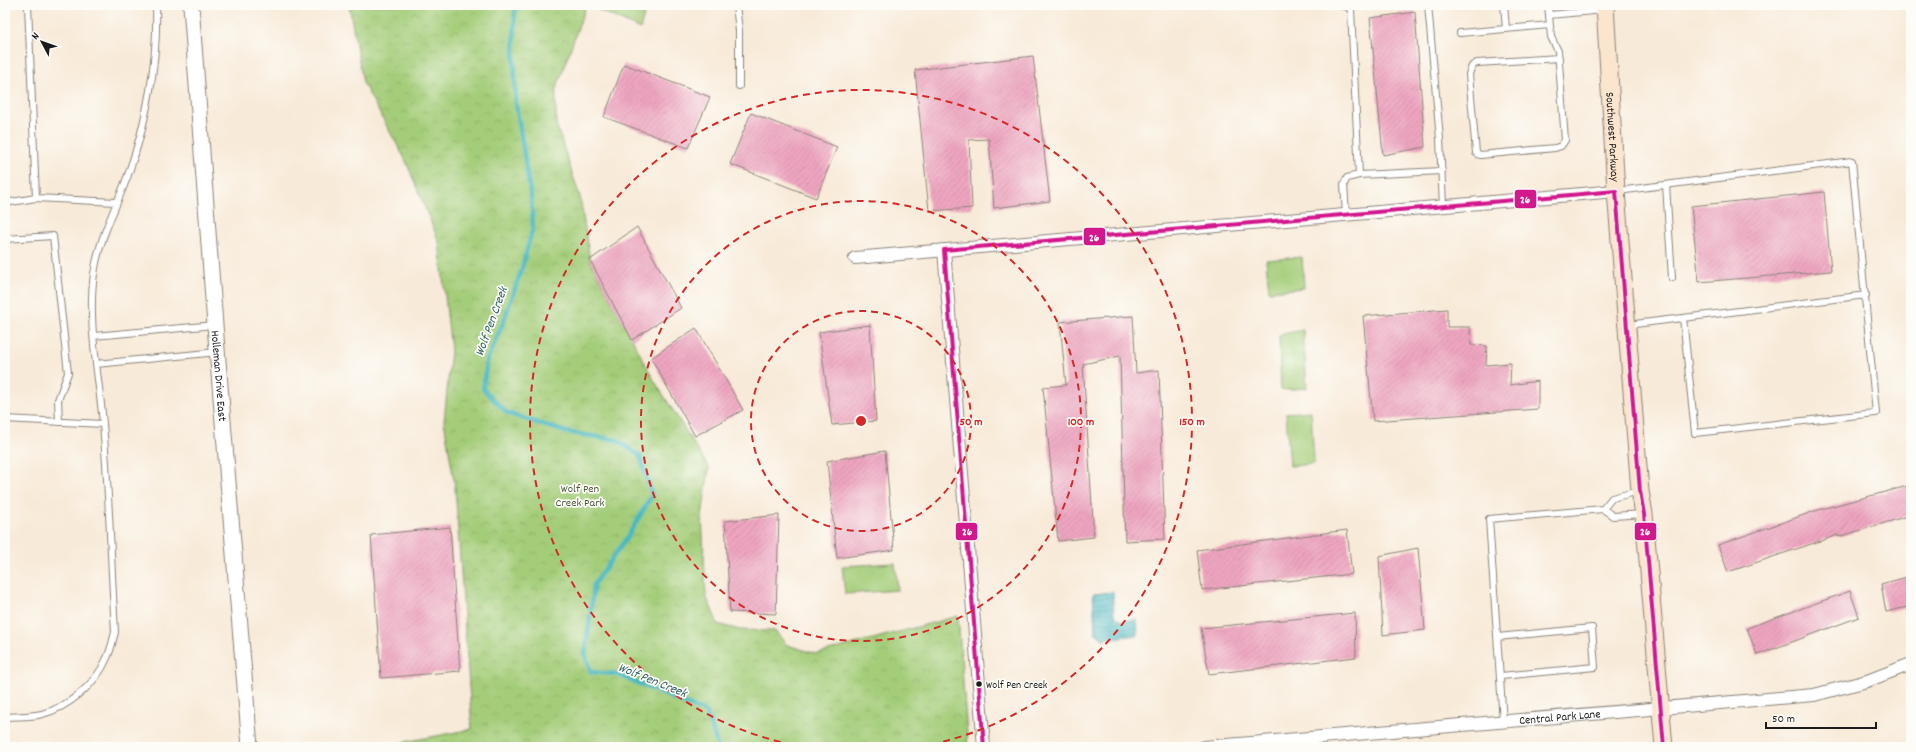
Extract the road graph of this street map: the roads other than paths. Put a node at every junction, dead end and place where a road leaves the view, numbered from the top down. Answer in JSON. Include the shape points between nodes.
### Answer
{"nodes":[{"id":1,"x":28,"y":5,"type":"edge"},
{"id":2,"x":156,"y":5,"type":"edge"},
{"id":3,"x":191,"y":5,"type":"edge"},
{"id":4,"x":736,"y":5,"type":"edge"},
{"id":5,"x":1339,"y":5,"type":"edge"},
{"id":6,"x":1428,"y":5,"type":"edge"},
{"id":7,"x":1504,"y":5,"type":"edge"},
{"id":8,"x":1548,"y":5,"type":"edge"},
{"id":9,"x":1605,"y":8,"type":"edge"},
{"id":10,"x":1549,"y":15,"type":"junction"},
{"id":11,"x":1550,"y":25,"type":"junction"},
{"id":12,"x":1506,"y":29,"type":"junction"},
{"id":13,"x":1460,"y":33,"type":"dead end"},
{"id":14,"x":1559,"y":58,"type":"junction"},
{"id":15,"x":739,"y":86,"type":"dead end"},
{"id":16,"x":1442,"y":171,"type":"junction"},
{"id":17,"x":1359,"y":175,"type":"junction"},
{"id":18,"x":1666,"y":185,"type":"junction"},
{"id":19,"x":1616,"y":191,"type":"junction"},
{"id":20,"x":36,"y":198,"type":"junction"},
{"id":21,"x":116,"y":202,"type":"junction"},
{"id":22,"x":5,"y":203,"type":"edge"},
{"id":23,"x":1444,"y":206,"type":"junction"},
{"id":24,"x":1346,"y":215,"type":"junction"},
{"id":25,"x":5,"y":239,"type":"edge"},
{"id":26,"x":944,"y":250,"type":"junction"},
{"id":27,"x":855,"y":258,"type":"dead end"},
{"id":28,"x":1672,"y":278,"type":"dead end"},
{"id":29,"x":1866,"y":295,"type":"junction"},
{"id":30,"x":1683,"y":318,"type":"junction"},
{"id":31,"x":215,"y":325,"type":"junction"},
{"id":32,"x":1627,"y":325,"type":"junction"},
{"id":33,"x":94,"y":336,"type":"junction"},
{"id":34,"x":218,"y":352,"type":"junction"},
{"id":35,"x":96,"y":364,"type":"junction"},
{"id":36,"x":5,"y":419,"type":"edge"},
{"id":37,"x":59,"y":422,"type":"junction"},
{"id":38,"x":103,"y":424,"type":"junction"},
{"id":39,"x":1640,"y":491,"type":"junction"},
{"id":40,"x":1603,"y":509,"type":"junction"},
{"id":41,"x":1644,"y":514,"type":"junction"},
{"id":42,"x":1497,"y":637,"type":"junction"},
{"id":43,"x":1911,"y":664,"type":"edge"},
{"id":44,"x":1500,"y":676,"type":"junction"},
{"id":45,"x":1661,"y":707,"type":"junction"},
{"id":46,"x":5,"y":717,"type":"edge"},
{"id":47,"x":1503,"y":722,"type":"junction"},
{"id":48,"x":250,"y":747,"type":"edge"},
{"id":49,"x":984,"y":747,"type":"edge"},
{"id":50,"x":1204,"y":747,"type":"edge"},
{"id":51,"x":1664,"y":747,"type":"edge"}],
"edges":[{"from":1,"to":20,"type":"lane"},
{"from":2,"to":21,"type":"lane","via":[[157,26],[147,103],[132,163]]},
{"from":3,"to":31,"type":"street","name":"Holleman Drive East"},
{"from":4,"to":15,"type":"lane","via":[[739,31]]},
{"from":5,"to":17,"type":"lane","via":[[1351,10]]},
{"from":6,"to":16,"type":"lane"},
{"from":7,"to":12,"type":"lane"},
{"from":8,"to":10,"type":"lane"},
{"from":9,"to":10,"type":"lane"},
{"from":9,"to":19,"type":"main road","name":"Southwest Parkway"},
{"from":10,"to":11,"type":"lane"},
{"from":11,"to":12,"type":"lane"},
{"from":11,"to":14,"type":"lane","via":[[1551,37]]},
{"from":12,"to":13,"type":"lane"},
{"from":14,"to":14,"type":"lane","via":[[1477,63],[1472,66],[1469,74],[1476,153],[1480,155],[1561,146],[1565,140]]},
{"from":16,"to":17,"type":"lane"},
{"from":16,"to":23,"type":"lane"},
{"from":17,"to":24,"type":"lane","via":[[1347,178],[1344,184]]},
{"from":18,"to":19,"type":"lane"},
{"from":18,"to":28,"type":"lane"},
{"from":18,"to":29,"type":"lane","via":[[1852,161]]},
{"from":19,"to":23,"type":"street"},
{"from":19,"to":32,"type":"main road","name":"Southwest Parkway"},
{"from":20,"to":21,"type":"lane"},
{"from":20,"to":22,"type":"lane"},
{"from":21,"to":33,"type":"lane","via":[[103,236],[94,272]]},
{"from":23,"to":24,"type":"street"},
{"from":24,"to":26,"type":"street"},
{"from":25,"to":37,"type":"lane","via":[[54,236],[68,373],[58,400]]},
{"from":26,"to":27,"type":"street"},
{"from":26,"to":49,"type":"street"},
{"from":29,"to":30,"type":"lane"},
{"from":29,"to":30,"type":"lane","via":[[1876,412],[1695,433]]},
{"from":30,"to":32,"type":"lane"},
{"from":31,"to":33,"type":"lane"},
{"from":31,"to":34,"type":"street","name":"Holleman Drive East"},
{"from":32,"to":39,"type":"main road","name":"Southwest Parkway"},
{"from":33,"to":35,"type":"lane"},
{"from":34,"to":35,"type":"lane"},
{"from":34,"to":48,"type":"street","name":"Holleman Drive East"},
{"from":35,"to":38,"type":"lane"},
{"from":36,"to":37,"type":"lane"},
{"from":37,"to":38,"type":"lane"},
{"from":38,"to":46,"type":"lane","via":[[115,632],[107,658],[96,676],[78,695],[59,708],[41,714]]},
{"from":39,"to":40,"type":"lane","via":[[1612,498]]},
{"from":39,"to":41,"type":"main road","name":"Southwest Parkway"},
{"from":40,"to":41,"type":"lane","via":[[1613,516]]},
{"from":40,"to":42,"type":"lane","via":[[1489,519]]},
{"from":41,"to":45,"type":"main road","name":"Southwest Parkway"},
{"from":42,"to":44,"type":"lane"},
{"from":42,"to":44,"type":"lane","via":[[1592,628],[1595,667]]},
{"from":43,"to":45,"type":"street","name":"Central Park Lane","via":[[1867,681],[1814,695]]},
{"from":44,"to":47,"type":"lane"},
{"from":45,"to":47,"type":"street","name":"Central Park Lane"},
{"from":45,"to":51,"type":"main road","name":"Southwest Parkway"},
{"from":47,"to":50,"type":"street","name":"Central Park Lane"}]}
